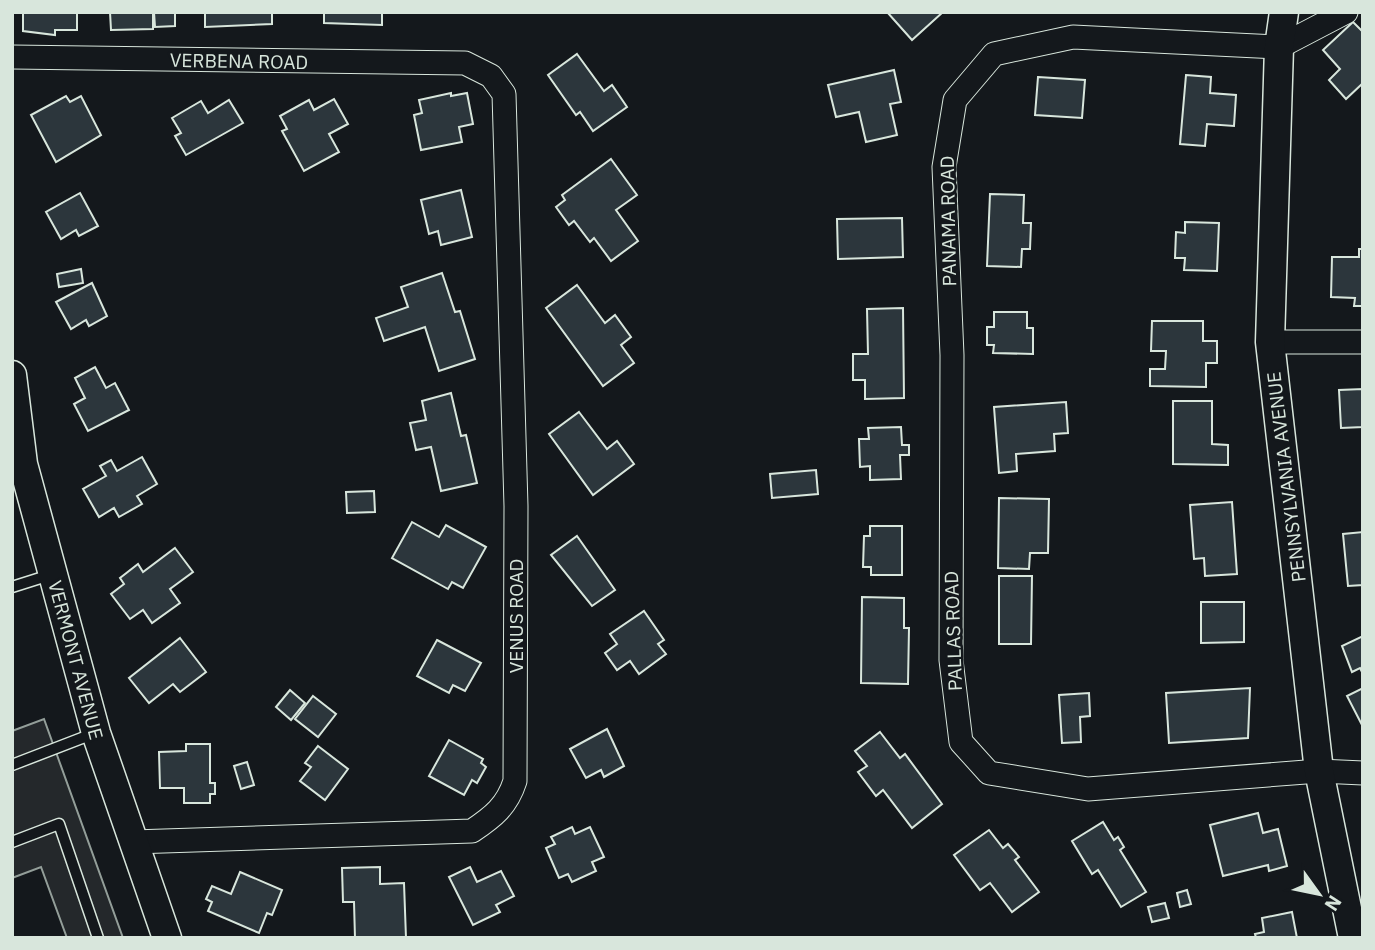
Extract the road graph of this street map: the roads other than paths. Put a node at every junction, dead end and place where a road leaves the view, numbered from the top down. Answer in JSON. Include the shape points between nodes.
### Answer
{"nodes":[{"id":1,"x":1284,"y":12,"type":"edge"},
{"id":2,"x":1346,"y":12,"type":"edge"},
{"id":3,"x":1279,"y":47,"type":"junction"},
{"id":4,"x":12,"y":57,"type":"edge"},
{"id":5,"x":465,"y":63,"type":"joint"},
{"id":6,"x":1270,"y":342,"type":"junction"},
{"id":7,"x":1363,"y":342,"type":"edge"},
{"id":8,"x":952,"y":355,"type":"joint"},
{"id":9,"x":12,"y":375,"type":"edge"},
{"id":10,"x":52,"y":574,"type":"junction"},
{"id":11,"x":12,"y":587,"type":"edge"},
{"id":12,"x":96,"y":733,"type":"junction"},
{"id":13,"x":12,"y":765,"type":"edge"},
{"id":14,"x":1320,"y":771,"type":"junction"},
{"id":15,"x":1363,"y":773,"type":"edge"},
{"id":16,"x":12,"y":842,"type":"edge"},
{"id":17,"x":133,"y":842,"type":"junction"},
{"id":18,"x":98,"y":938,"type":"edge"},
{"id":19,"x":167,"y":938,"type":"edge"},
{"id":20,"x":1353,"y":938,"type":"edge"}],
"edges":[{"from":1,"to":3,"type":"street","name":"PENNSYLVANIA AVENUE"},
{"from":2,"to":3,"type":"street"},
{"from":3,"to":6,"type":"street","name":"PENNSYLVANIA AVENUE"},
{"from":3,"to":8,"type":"street","name":"PANAMA ROAD","via":[[1073,37],[994,54],[955,100],[944,167]]},
{"from":4,"to":5,"type":"street","name":"VERBENA ROAD"},
{"from":5,"to":17,"type":"street","name":"VENUS ROAD","via":[[491,76],[504,94],[516,531],[512,791],[499,813],[472,831]]},
{"from":6,"to":7,"type":"street"},
{"from":6,"to":14,"type":"street","name":"PENNSYLVANIA AVENUE"},
{"from":8,"to":14,"type":"street","name":"PALLAS ROAD","via":[[951,660],[961,742],[989,773],[1088,789]]},
{"from":9,"to":10,"type":"street","name":"VERMONT AVENUE","via":[[23,464]]},
{"from":10,"to":11,"type":"lane"},
{"from":10,"to":12,"type":"street","name":"VERMONT AVENUE"},
{"from":12,"to":13,"type":"lane"},
{"from":12,"to":17,"type":"street","name":"VERMONT AVENUE"},
{"from":14,"to":15,"type":"street","name":"PALLAS ROAD"},
{"from":14,"to":20,"type":"street","name":"PENNSYLVANIA AVENUE"},
{"from":16,"to":18,"type":"lane","via":[[59,824]]},
{"from":17,"to":19,"type":"street","name":"VERMONT AVENUE"}]}
